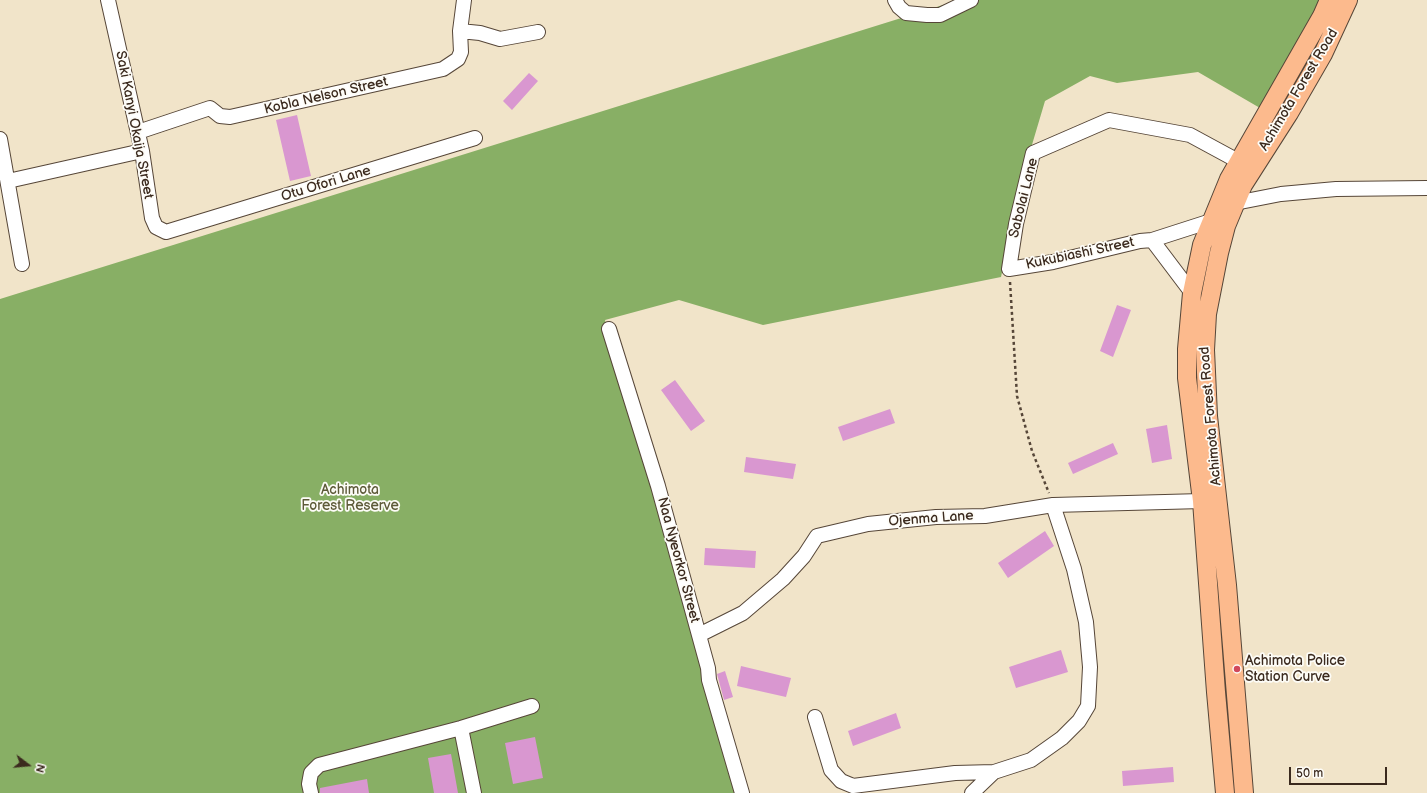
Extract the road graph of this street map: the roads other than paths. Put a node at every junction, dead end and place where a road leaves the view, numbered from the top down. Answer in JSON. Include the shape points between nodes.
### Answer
{"nodes":[{"id":1,"x":108,"y":0,"type":"edge"},
{"id":2,"x":464,"y":0,"type":"edge"},
{"id":3,"x":895,"y":0,"type":"edge"},
{"id":4,"x":971,"y":0,"type":"edge"},
{"id":5,"x":1329,"y":0,"type":"edge"},
{"id":6,"x":1348,"y":0,"type":"edge"},
{"id":7,"x":460,"y":31,"type":"junction"},
{"id":8,"x":538,"y":32,"type":"dead end"},
{"id":9,"x":138,"y":132,"type":"junction"},
{"id":10,"x":475,"y":138,"type":"dead end"},
{"id":11,"x":0,"y":139,"type":"edge"},
{"id":12,"x":142,"y":151,"type":"junction"},
{"id":13,"x":1238,"y":161,"type":"junction"},
{"id":14,"x":8,"y":181,"type":"junction"},
{"id":15,"x":1427,"y":188,"type":"edge"},
{"id":16,"x":1235,"y":203,"type":"junction"},
{"id":17,"x":1211,"y":221,"type":"junction"},
{"id":18,"x":177,"y":228,"type":"joint"},
{"id":19,"x":1152,"y":240,"type":"junction"},
{"id":20,"x":22,"y":264,"type":"dead end"},
{"id":21,"x":1009,"y":269,"type":"joint"},
{"id":22,"x":1192,"y":294,"type":"junction"},
{"id":23,"x":610,"y":329,"type":"dead end"},
{"id":24,"x":1202,"y":501,"type":"junction"},
{"id":25,"x":1054,"y":505,"type":"junction"},
{"id":26,"x":699,"y":635,"type":"junction"},
{"id":27,"x":532,"y":706,"type":"dead end"},
{"id":28,"x":815,"y":717,"type":"dead end"},
{"id":29,"x":461,"y":728,"type":"junction"},
{"id":30,"x":1224,"y":769,"type":"junction"},
{"id":31,"x":994,"y":772,"type":"junction"},
{"id":32,"x":311,"y":793,"type":"edge"},
{"id":33,"x":474,"y":793,"type":"edge"},
{"id":34,"x":742,"y":793,"type":"edge"},
{"id":35,"x":972,"y":793,"type":"edge"},
{"id":36,"x":1219,"y":793,"type":"edge"},
{"id":37,"x":1226,"y":793,"type":"edge"},
{"id":38,"x":1244,"y":793,"type":"edge"}],
"edges":[{"from":1,"to":9,"type":"street","name":"Saki Kanyi Okaija Street"},
{"from":2,"to":7,"type":"street","name":"Kobla Nelson Street"},
{"from":3,"to":4,"type":"street","via":[[906,12],[940,15]]},
{"from":5,"to":13,"type":"main road","name":"Achimota Forest Road"},
{"from":6,"to":16,"type":"main road","name":"Achimota Forest Road","via":[[1323,54],[1289,113],[1250,170]]},
{"from":7,"to":8,"type":"street","via":[[500,39]]},
{"from":7,"to":9,"type":"street","name":"Kobla Nelson Street","via":[[461,52],[458,59],[443,69],[230,117],[220,116],[210,108]]},
{"from":9,"to":12,"type":"street","name":"Saki Kanyi Okaija Street"},
{"from":10,"to":18,"type":"street","name":"Otu Ofori Lane"},
{"from":11,"to":14,"type":"street"},
{"from":12,"to":14,"type":"street"},
{"from":12,"to":18,"type":"street","name":"Saki Kanyi Okaija Street","via":[[152,218],[156,227],[166,232]]},
{"from":13,"to":17,"type":"main road","name":"Achimota Forest Road"},
{"from":13,"to":21,"type":"street","name":"Sabolai Lane","via":[[1190,135],[1109,120],[1033,153],[1016,224]]},
{"from":14,"to":20,"type":"street"},
{"from":15,"to":16,"type":"street","via":[[1336,189],[1282,194]]},
{"from":16,"to":38,"type":"main road","name":"Achimota Forest Road","via":[[1226,226],[1212,283],[1204,350]]},
{"from":17,"to":19,"type":"street","name":"Kukubiashi Street"},
{"from":17,"to":22,"type":"main road","name":"Achimota Forest Road","via":[[1202,245]]},
{"from":19,"to":21,"type":"street","name":"Kukubiashi Street"},
{"from":19,"to":22,"type":"street","name":"Kukubiashi Street"},
{"from":22,"to":24,"type":"main road","name":"Achimota Forest Road","via":[[1187,378]]},
{"from":23,"to":26,"type":"street","name":"Naa Nyeorkor Street","via":[[658,486]]},
{"from":24,"to":25,"type":"street","name":"Ojenma Lane"},
{"from":24,"to":30,"type":"main road","name":"Achimota Forest Road"},
{"from":25,"to":26,"type":"street","name":"Ojenma Lane","via":[[985,516],[936,517],[868,524],[817,536],[804,556],[783,579],[743,613]]},
{"from":25,"to":31,"type":"street","via":[[1074,569],[1086,622],[1090,668],[1088,706],[1079,721],[1062,738],[1031,760]]},
{"from":26,"to":34,"type":"street","name":"Naa Nyeorkor Street","via":[[709,680]]},
{"from":27,"to":29,"type":"street"},
{"from":28,"to":31,"type":"street","via":[[831,770],[841,781],[853,786],[948,774]]},
{"from":29,"to":32,"type":"street","via":[[319,765],[311,773]]},
{"from":29,"to":33,"type":"street"},
{"from":30,"to":36,"type":"main road"},
{"from":30,"to":37,"type":"main road","name":"Achimota Forest Road"},
{"from":31,"to":35,"type":"street"}]}
